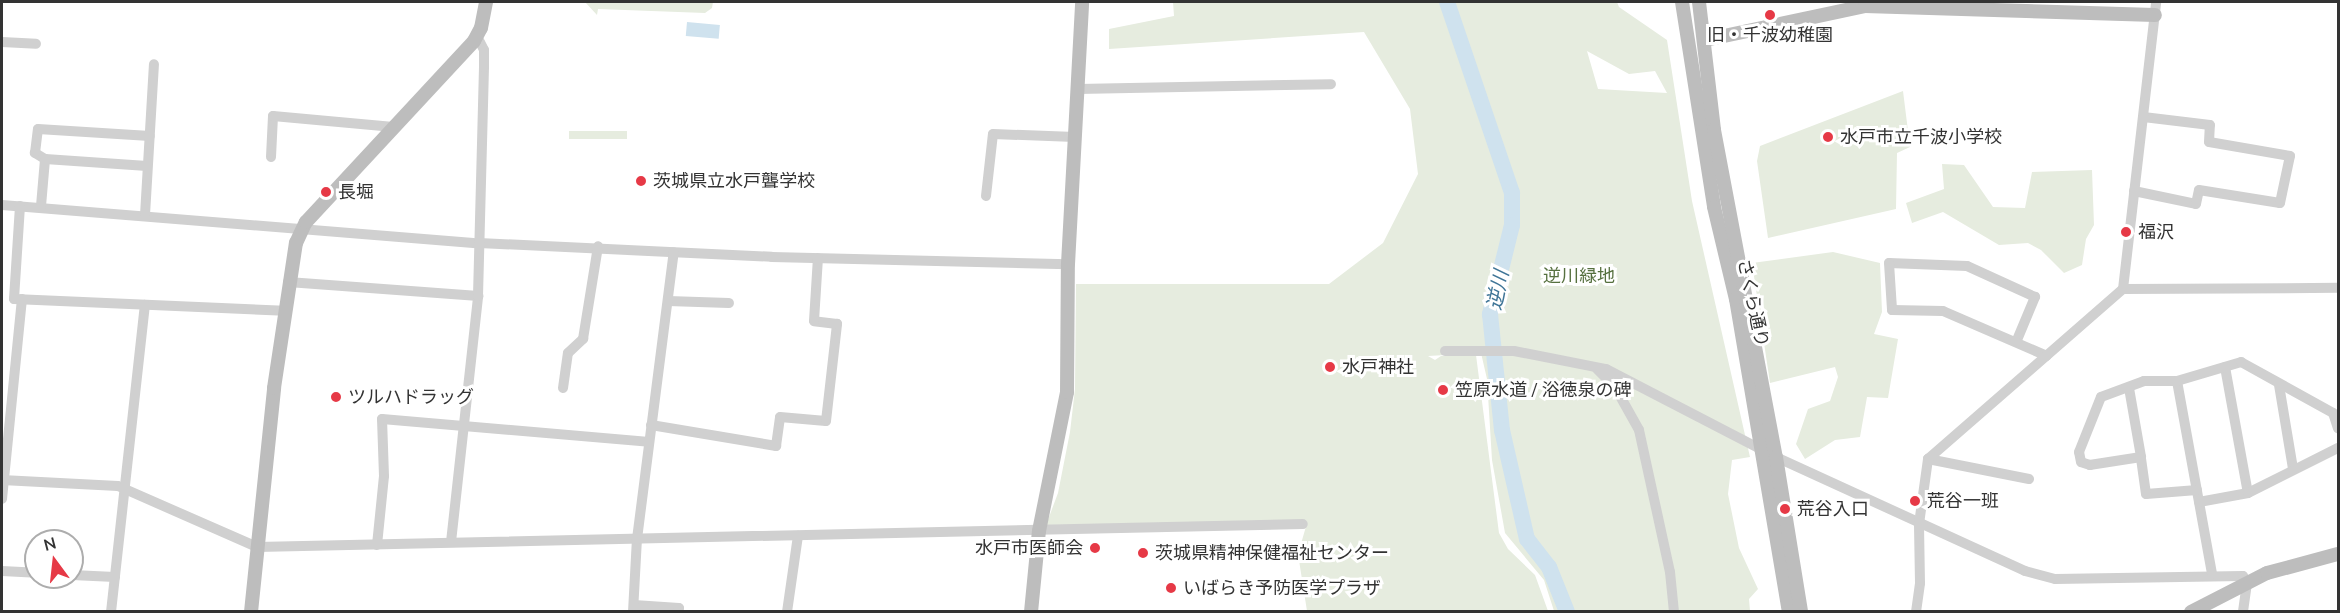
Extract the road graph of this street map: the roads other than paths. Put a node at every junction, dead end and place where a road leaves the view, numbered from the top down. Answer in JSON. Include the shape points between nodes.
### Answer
{"nodes":[{"id":1,"x":486,"y":2,"type":"edge"},
{"id":2,"x":1082,"y":2,"type":"edge"},
{"id":3,"x":1682,"y":2,"type":"edge"},
{"id":4,"x":1698,"y":2,"type":"edge"},
{"id":5,"x":1865,"y":4,"type":"edge"},
{"id":6,"x":2156,"y":8,"type":"edge"},
{"id":7,"x":477,"y":36,"type":"junction"},
{"id":8,"x":1705,"y":40,"type":"junction"},
{"id":9,"x":2,"y":42,"type":"edge"},
{"id":10,"x":36,"y":44,"type":"dead end"},
{"id":11,"x":154,"y":64,"type":"dead end"},
{"id":12,"x":1331,"y":84,"type":"dead end"},
{"id":13,"x":1078,"y":89,"type":"junction"},
{"id":14,"x":2144,"y":117,"type":"junction"},
{"id":15,"x":393,"y":127,"type":"junction"},
{"id":16,"x":150,"y":136,"type":"junction"},
{"id":17,"x":1075,"y":137,"type":"junction"},
{"id":18,"x":271,"y":157,"type":"dead end"},
{"id":19,"x":45,"y":159,"type":"junction"},
{"id":20,"x":147,"y":166,"type":"junction"},
{"id":21,"x":2133,"y":191,"type":"junction"},
{"id":22,"x":986,"y":196,"type":"dead end"},
{"id":23,"x":2,"y":205,"type":"edge"},
{"id":24,"x":20,"y":206,"type":"junction"},
{"id":25,"x":41,"y":206,"type":"junction"},
{"id":26,"x":145,"y":215,"type":"junction"},
{"id":27,"x":301,"y":231,"type":"junction"},
{"id":28,"x":479,"y":243,"type":"junction"},
{"id":29,"x":598,"y":246,"type":"junction"},
{"id":30,"x":674,"y":252,"type":"junction"},
{"id":31,"x":818,"y":258,"type":"junction"},
{"id":32,"x":1068,"y":264,"type":"junction"},
{"id":33,"x":288,"y":282,"type":"junction"},
{"id":34,"x":2338,"y":288,"type":"edge"},
{"id":35,"x":2123,"y":289,"type":"junction"},
{"id":36,"x":478,"y":296,"type":"junction"},
{"id":37,"x":22,"y":299,"type":"junction"},
{"id":38,"x":668,"y":301,"type":"junction"},
{"id":39,"x":729,"y":303,"type":"dead end"},
{"id":40,"x":145,"y":305,"type":"junction"},
{"id":41,"x":284,"y":311,"type":"junction"},
{"id":42,"x":2017,"y":340,"type":"junction"},
{"id":43,"x":1444,"y":351,"type":"dead end"},
{"id":44,"x":2048,"y":356,"type":"junction"},
{"id":45,"x":2224,"y":367,"type":"junction"},
{"id":46,"x":1597,"y":369,"type":"junction"},
{"id":47,"x":2177,"y":381,"type":"junction"},
{"id":48,"x":2279,"y":385,"type":"junction"},
{"id":49,"x":563,"y":388,"type":"dead end"},
{"id":50,"x":2129,"y":388,"type":"junction"},
{"id":51,"x":651,"y":425,"type":"junction"},
{"id":52,"x":464,"y":428,"type":"junction"},
{"id":53,"x":2338,"y":428,"type":"edge"},
{"id":54,"x":649,"y":442,"type":"junction"},
{"id":55,"x":1761,"y":448,"type":"junction"},
{"id":56,"x":2338,"y":448,"type":"edge"},
{"id":57,"x":1776,"y":456,"type":"junction"},
{"id":58,"x":2141,"y":457,"type":"junction"},
{"id":59,"x":1928,"y":459,"type":"junction"},
{"id":60,"x":2293,"y":469,"type":"junction"},
{"id":61,"x":2029,"y":479,"type":"dead end"},
{"id":62,"x":3,"y":480,"type":"edge"},
{"id":63,"x":126,"y":488,"type":"junction"},
{"id":64,"x":2197,"y":490,"type":"junction"},
{"id":65,"x":2248,"y":493,"type":"junction"},
{"id":66,"x":2,"y":500,"type":"edge"},
{"id":67,"x":2199,"y":502,"type":"junction"},
{"id":68,"x":1304,"y":524,"type":"dead end"},
{"id":69,"x":1919,"y":524,"type":"junction"},
{"id":70,"x":1039,"y":531,"type":"junction"},
{"id":71,"x":798,"y":536,"type":"junction"},
{"id":72,"x":637,"y":540,"type":"junction"},
{"id":73,"x":451,"y":542,"type":"junction"},
{"id":74,"x":377,"y":545,"type":"junction"},
{"id":75,"x":257,"y":547,"type":"junction"},
{"id":76,"x":2338,"y":554,"type":"edge"},
{"id":77,"x":2,"y":571,"type":"edge"},
{"id":78,"x":24,"y":572,"type":"edge"},
{"id":79,"x":2212,"y":574,"type":"junction"},
{"id":80,"x":84,"y":576,"type":"edge"},
{"id":81,"x":115,"y":578,"type":"junction"},
{"id":82,"x":2247,"y":583,"type":"junction"},
{"id":83,"x":634,"y":608,"type":"edge"},
{"id":84,"x":111,"y":612,"type":"edge"},
{"id":85,"x":251,"y":612,"type":"edge"},
{"id":86,"x":678,"y":612,"type":"edge"},
{"id":87,"x":788,"y":612,"type":"edge"},
{"id":88,"x":1031,"y":612,"type":"edge"},
{"id":89,"x":1674,"y":612,"type":"edge"},
{"id":90,"x":1789,"y":612,"type":"edge"},
{"id":91,"x":1801,"y":612,"type":"edge"},
{"id":92,"x":1916,"y":612,"type":"edge"},
{"id":93,"x":2191,"y":612,"type":"edge"},
{"id":94,"x":2243,"y":612,"type":"edge"}],
"edges":[{"from":1,"to":7,"type":"street"},
{"from":2,"to":13,"type":"street"},
{"from":3,"to":55,"type":"street","name":"さくら通り","via":[[1714,207],[1736,299]]},
{"from":4,"to":8,"type":"street","name":"さくら通り"},
{"from":5,"to":6,"type":"street"},
{"from":5,"to":8,"type":"street"},
{"from":6,"to":14,"type":"street"},
{"from":7,"to":15,"type":"street"},
{"from":7,"to":28,"type":"street","via":[[484,50]]},
{"from":8,"to":57,"type":"street","name":"さくら通り","via":[[1714,130]]},
{"from":9,"to":10,"type":"street"},
{"from":11,"to":16,"type":"street"},
{"from":12,"to":13,"type":"street"},
{"from":13,"to":17,"type":"street"},
{"from":14,"to":21,"type":"street"},
{"from":14,"to":21,"type":"street","via":[[2210,125],[2209,142],[2290,156],[2280,203],[2199,189],[2196,204]]},
{"from":15,"to":18,"type":"street","via":[[273,116]]},
{"from":15,"to":27,"type":"street"},
{"from":16,"to":19,"type":"street","via":[[38,129],[35,153]]},
{"from":16,"to":20,"type":"street"},
{"from":17,"to":22,"type":"street","via":[[993,134]]},
{"from":17,"to":32,"type":"street"},
{"from":19,"to":20,"type":"street"},
{"from":19,"to":25,"type":"street"},
{"from":20,"to":26,"type":"street"},
{"from":21,"to":35,"type":"street"},
{"from":23,"to":24,"type":"street"},
{"from":24,"to":25,"type":"street"},
{"from":24,"to":37,"type":"street","via":[[14,299]]},
{"from":25,"to":26,"type":"street"},
{"from":26,"to":27,"type":"street"},
{"from":27,"to":28,"type":"street"},
{"from":27,"to":33,"type":"street"},
{"from":28,"to":29,"type":"street"},
{"from":28,"to":36,"type":"street"},
{"from":29,"to":30,"type":"street"},
{"from":29,"to":49,"type":"street","via":[[583,339],[568,353]]},
{"from":30,"to":31,"type":"street"},
{"from":30,"to":38,"type":"street"},
{"from":31,"to":32,"type":"street"},
{"from":31,"to":51,"type":"street","via":[[814,321],[837,324],[826,421],[780,417],[776,446]]},
{"from":32,"to":70,"type":"street","via":[[1064,420]]},
{"from":33,"to":36,"type":"street"},
{"from":33,"to":41,"type":"street"},
{"from":34,"to":35,"type":"street"},
{"from":35,"to":44,"type":"street"},
{"from":36,"to":52,"type":"street"},
{"from":37,"to":40,"type":"street"},
{"from":37,"to":62,"type":"street"},
{"from":38,"to":39,"type":"street"},
{"from":38,"to":51,"type":"street"},
{"from":40,"to":41,"type":"street"},
{"from":40,"to":63,"type":"street"},
{"from":41,"to":75,"type":"street"},
{"from":42,"to":42,"type":"street","via":[[1943,310],[1892,310],[1889,262],[1967,266],[2035,297]]},
{"from":42,"to":44,"type":"street"},
{"from":43,"to":46,"type":"street","via":[[1507,351]]},
{"from":44,"to":59,"type":"street"},
{"from":45,"to":47,"type":"street"},
{"from":45,"to":48,"type":"street","via":[[2241,362],[2254,366]]},
{"from":45,"to":65,"type":"street"},
{"from":46,"to":55,"type":"street","via":[[1606,369]]},
{"from":46,"to":89,"type":"street","via":[[1615,387],[1639,430],[1670,572]]},
{"from":47,"to":50,"type":"street","via":[[2144,381]]},
{"from":47,"to":64,"type":"street"},
{"from":48,"to":53,"type":"street","via":[[2333,413]]},
{"from":48,"to":60,"type":"street"},
{"from":50,"to":58,"type":"street"},
{"from":50,"to":58,"type":"street","via":[[2101,397],[2079,452],[2081,462],[2090,465]]},
{"from":51,"to":54,"type":"street"},
{"from":52,"to":54,"type":"street"},
{"from":52,"to":73,"type":"street"},
{"from":52,"to":74,"type":"street","via":[[382,419],[384,476]]},
{"from":54,"to":72,"type":"street"},
{"from":55,"to":57,"type":"street"},
{"from":55,"to":90,"type":"street","name":"さくら通り"},
{"from":56,"to":60,"type":"street"},
{"from":57,"to":69,"type":"street"},
{"from":57,"to":91,"type":"street","name":"さくら通り"},
{"from":58,"to":64,"type":"street","via":[[2146,494]]},
{"from":59,"to":61,"type":"street"},
{"from":59,"to":69,"type":"street"},
{"from":60,"to":65,"type":"street"},
{"from":62,"to":63,"type":"street"},
{"from":62,"to":66,"type":"street"},
{"from":63,"to":75,"type":"street"},
{"from":63,"to":81,"type":"street"},
{"from":64,"to":67,"type":"street"},
{"from":65,"to":67,"type":"street"},
{"from":67,"to":79,"type":"street"},
{"from":68,"to":70,"type":"street"},
{"from":69,"to":79,"type":"street","via":[[2025,571],[2055,579]]},
{"from":69,"to":92,"type":"street","via":[[1920,583]]},
{"from":70,"to":71,"type":"street"},
{"from":70,"to":88,"type":"street"},
{"from":71,"to":72,"type":"street"},
{"from":71,"to":87,"type":"street"},
{"from":72,"to":73,"type":"street"},
{"from":72,"to":83,"type":"street"},
{"from":73,"to":74,"type":"street"},
{"from":74,"to":75,"type":"street"},
{"from":75,"to":85,"type":"street"},
{"from":76,"to":82,"type":"street","via":[[2282,567]]},
{"from":77,"to":78,"type":"street"},
{"from":79,"to":82,"type":"street","via":[[2243,576]]},
{"from":80,"to":81,"type":"street"},
{"from":81,"to":84,"type":"street"},
{"from":82,"to":93,"type":"street"},
{"from":82,"to":94,"type":"street"},
{"from":83,"to":86,"type":"street","via":[[679,608]]}]}
